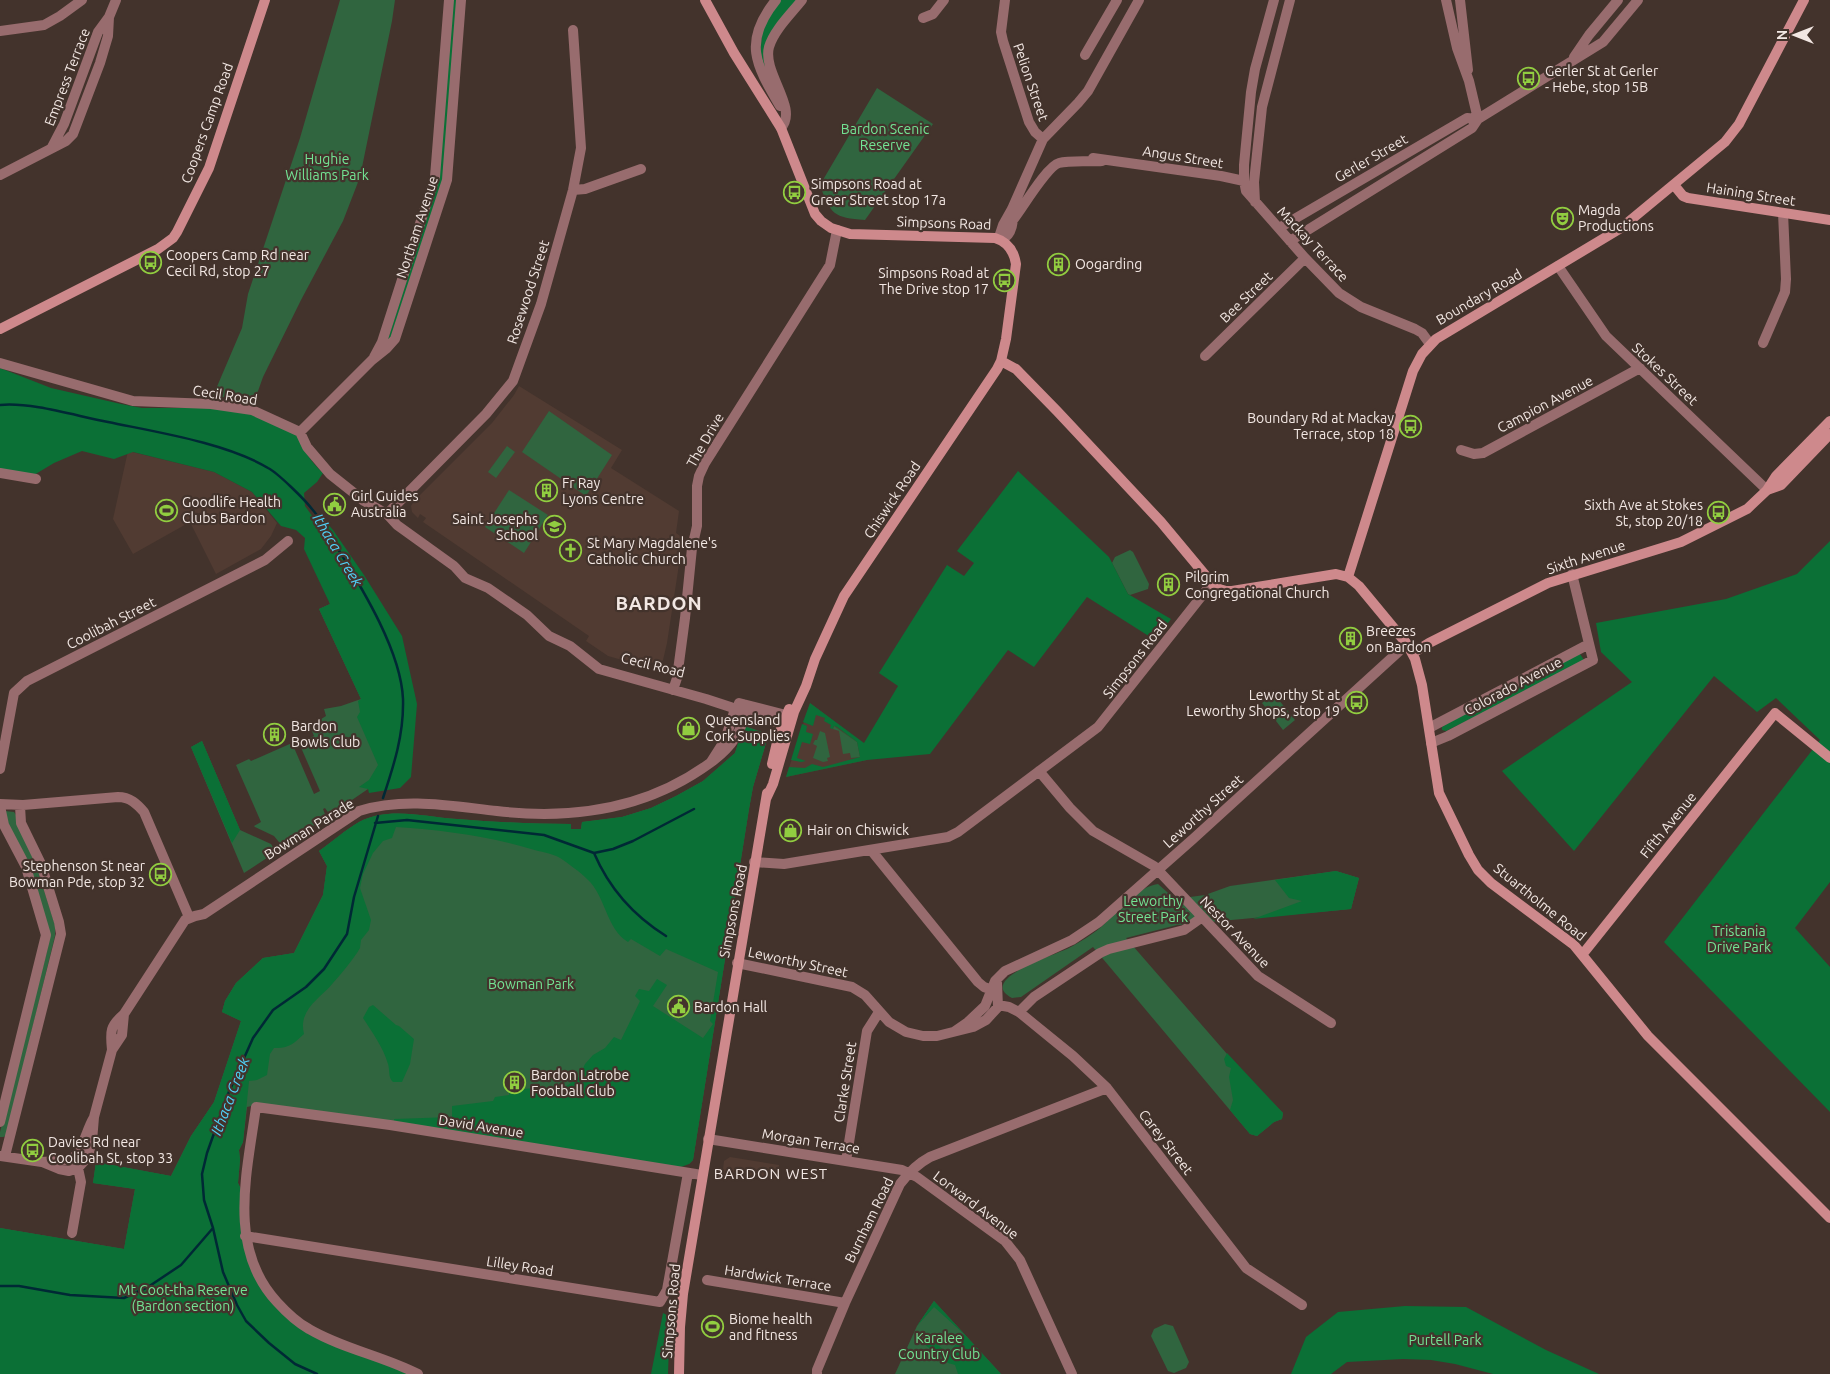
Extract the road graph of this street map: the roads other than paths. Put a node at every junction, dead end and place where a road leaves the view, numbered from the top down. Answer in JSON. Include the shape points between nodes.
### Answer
{"nodes":[{"id":1,"x":82,"y":0,"type":"edge"},
{"id":2,"x":116,"y":0,"type":"edge"},
{"id":3,"x":265,"y":0,"type":"edge"},
{"id":4,"x":449,"y":0,"type":"edge"},
{"id":5,"x":462,"y":0,"type":"edge"},
{"id":6,"x":705,"y":0,"type":"edge"},
{"id":7,"x":776,"y":0,"type":"edge"},
{"id":8,"x":802,"y":0,"type":"edge"},
{"id":9,"x":944,"y":0,"type":"edge"},
{"id":10,"x":1005,"y":0,"type":"edge"},
{"id":11,"x":1117,"y":0,"type":"edge"},
{"id":12,"x":1139,"y":0,"type":"edge"},
{"id":13,"x":1274,"y":0,"type":"edge"},
{"id":14,"x":1290,"y":0,"type":"edge"},
{"id":15,"x":1446,"y":0,"type":"edge"},
{"id":16,"x":1460,"y":0,"type":"edge"},
{"id":17,"x":1618,"y":0,"type":"edge"},
{"id":18,"x":1638,"y":0,"type":"edge"},
{"id":19,"x":1804,"y":0,"type":"edge"},
{"id":20,"x":923,"y":18,"type":"dead end"},
{"id":21,"x":572,"y":30,"type":"dead end"},
{"id":22,"x":0,"y":31,"type":"edge"},
{"id":23,"x":1085,"y":55,"type":"dead end"},
{"id":24,"x":1574,"y":58,"type":"junction"},
{"id":25,"x":1469,"y":81,"type":"junction"},
{"id":26,"x":1251,"y":92,"type":"junction"},
{"id":27,"x":1264,"y":95,"type":"junction"},
{"id":28,"x":786,"y":118,"type":"junction"},
{"id":29,"x":1478,"y":119,"type":"junction"},
{"id":30,"x":781,"y":128,"type":"junction"},
{"id":31,"x":1043,"y":139,"type":"junction"},
{"id":32,"x":1093,"y":158,"type":"dead end"},
{"id":33,"x":1118,"y":161,"type":"junction"},
{"id":34,"x":641,"y":169,"type":"dead end"},
{"id":35,"x":0,"y":175,"type":"edge"},
{"id":36,"x":1244,"y":181,"type":"junction"},
{"id":37,"x":1674,"y":185,"type":"junction"},
{"id":38,"x":573,"y":190,"type":"junction"},
{"id":39,"x":1255,"y":203,"type":"junction"},
{"id":40,"x":1012,"y":209,"type":"junction"},
{"id":41,"x":1783,"y":213,"type":"junction"},
{"id":42,"x":1013,"y":220,"type":"junction"},
{"id":43,"x":1830,"y":220,"type":"edge"},
{"id":44,"x":1279,"y":228,"type":"junction"},
{"id":45,"x":837,"y":230,"type":"junction"},
{"id":46,"x":1001,"y":240,"type":"junction"},
{"id":47,"x":1290,"y":241,"type":"junction"},
{"id":48,"x":1304,"y":258,"type":"junction"},
{"id":49,"x":1558,"y":266,"type":"junction"},
{"id":50,"x":0,"y":329,"type":"edge"},
{"id":51,"x":1763,"y":343,"type":"dead end"},
{"id":52,"x":1430,"y":344,"type":"junction"},
{"id":53,"x":1205,"y":356,"type":"dead end"},
{"id":54,"x":372,"y":360,"type":"junction"},
{"id":55,"x":1001,"y":361,"type":"junction"},
{"id":56,"x":0,"y":363,"type":"edge"},
{"id":57,"x":1640,"y":368,"type":"junction"},
{"id":58,"x":1830,"y":421,"type":"edge"},
{"id":59,"x":300,"y":432,"type":"junction"},
{"id":60,"x":1830,"y":434,"type":"edge"},
{"id":61,"x":1461,"y":450,"type":"dead end"},
{"id":62,"x":0,"y":472,"type":"edge"},
{"id":63,"x":36,"y":478,"type":"dead end"},
{"id":64,"x":1768,"y":490,"type":"junction"},
{"id":65,"x":387,"y":514,"type":"junction"},
{"id":66,"x":288,"y":541,"type":"dead end"},
{"id":67,"x":1572,"y":574,"type":"junction"},
{"id":68,"x":1348,"y":577,"type":"junction"},
{"id":69,"x":1212,"y":584,"type":"junction"},
{"id":70,"x":1589,"y":644,"type":"junction"},
{"id":71,"x":1410,"y":649,"type":"junction"},
{"id":72,"x":674,"y":687,"type":"junction"},
{"id":73,"x":741,"y":709,"type":"junction"},
{"id":74,"x":786,"y":720,"type":"junction"},
{"id":75,"x":1429,"y":728,"type":"junction"},
{"id":76,"x":1431,"y":743,"type":"junction"},
{"id":77,"x":1830,"y":758,"type":"edge"},
{"id":78,"x":0,"y":769,"type":"edge"},
{"id":79,"x":1039,"y":771,"type":"junction"},
{"id":80,"x":0,"y":805,"type":"edge"},
{"id":81,"x":20,"y":806,"type":"junction"},
{"id":82,"x":871,"y":850,"type":"junction"},
{"id":83,"x":754,"y":862,"type":"junction"},
{"id":84,"x":1158,"y":870,"type":"junction"},
{"id":85,"x":189,"y":917,"type":"junction"},
{"id":86,"x":1201,"y":918,"type":"junction"},
{"id":87,"x":1582,"y":954,"type":"junction"},
{"id":88,"x":738,"y":963,"type":"junction"},
{"id":89,"x":1002,"y":973,"type":"junction"},
{"id":90,"x":992,"y":990,"type":"junction"},
{"id":91,"x":998,"y":1005,"type":"junction"},
{"id":92,"x":879,"y":1012,"type":"junction"},
{"id":93,"x":1019,"y":1012,"type":"junction"},
{"id":94,"x":1331,"y":1024,"type":"dead end"},
{"id":95,"x":955,"y":1031,"type":"junction"},
{"id":96,"x":1108,"y":1088,"type":"junction"},
{"id":97,"x":0,"y":1122,"type":"edge"},
{"id":98,"x":708,"y":1139,"type":"junction"},
{"id":99,"x":2,"y":1156,"type":"edge"},
{"id":100,"x":846,"y":1161,"type":"junction"},
{"id":101,"x":73,"y":1166,"type":"junction"},
{"id":102,"x":908,"y":1172,"type":"junction"},
{"id":103,"x":688,"y":1173,"type":"junction"},
{"id":104,"x":702,"y":1175,"type":"junction"},
{"id":105,"x":1830,"y":1218,"type":"edge"},
{"id":106,"x":72,"y":1233,"type":"dead end"},
{"id":107,"x":246,"y":1236,"type":"junction"},
{"id":108,"x":707,"y":1280,"type":"dead end"},
{"id":109,"x":845,"y":1302,"type":"junction"},
{"id":110,"x":1302,"y":1305,"type":"dead end"},
{"id":111,"x":815,"y":1373,"type":"edge"},
{"id":112,"x":418,"y":1374,"type":"edge"},
{"id":113,"x":679,"y":1374,"type":"edge"},
{"id":114,"x":1072,"y":1374,"type":"edge"}],
"edges":[{"from":1,"to":22,"type":"street","via":[[44,25]]},
{"from":2,"to":35,"type":"street","name":"Empress Terrace","via":[[109,18],[106,45],[74,131],[66,141]]},
{"from":3,"to":50,"type":"main road","name":"Coopers Camp Road","via":[[209,168],[173,238],[158,249]]},
{"from":4,"to":54,"type":"street","name":"Northam Avenue","via":[[436,177],[382,342]]},
{"from":5,"to":54,"type":"street","name":"Northam Avenue","via":[[446,186],[395,340]]},
{"from":6,"to":30,"type":"main road","name":"Simpsons Road"},
{"from":7,"to":28,"type":"street","via":[[760,24],[756,58]]},
{"from":8,"to":28,"type":"street","via":[[774,37],[768,54]]},
{"from":9,"to":20,"type":"street","via":[[933,14]]},
{"from":10,"to":31,"type":"street","name":"Pelion Street","via":[[1001,32],[1005,50],[1029,122]]},
{"from":11,"to":23,"type":"street"},
{"from":12,"to":31,"type":"street","via":[[1088,91]]},
{"from":13,"to":26,"type":"street"},
{"from":14,"to":27,"type":"street"},
{"from":15,"to":25,"type":"street","via":[[1457,48]]},
{"from":16,"to":25,"type":"street"},
{"from":17,"to":24,"type":"street","name":"Gerler Street"},
{"from":18,"to":24,"type":"street","name":"Gerler Street","via":[[1603,42]]},
{"from":19,"to":37,"type":"main road","name":"Boundary Road","via":[[1732,134]]},
{"from":21,"to":38,"type":"street","name":"Rosewood Street","via":[[581,148]]},
{"from":24,"to":29,"type":"street","name":"Gerler Street"},
{"from":25,"to":29,"type":"street"},
{"from":26,"to":27,"type":"street"},
{"from":26,"to":36,"type":"street"},
{"from":27,"to":39,"type":"street","via":[[1254,182]]},
{"from":28,"to":30,"type":"street"},
{"from":29,"to":44,"type":"street","name":"Gerler Street","via":[[1467,118]]},
{"from":29,"to":47,"type":"street","name":"Gerler Street","via":[[1472,128]]},
{"from":30,"to":45,"type":"main road","name":"Simpsons Road","via":[[815,214]]},
{"from":31,"to":40,"type":"street"},
{"from":32,"to":33,"type":"street","name":"Angus Street"},
{"from":33,"to":36,"type":"street","name":"Angus Street"},
{"from":33,"to":42,"type":"street","name":"Angus Street","via":[[1054,165]]},
{"from":34,"to":38,"type":"street","via":[[585,189]]},
{"from":36,"to":39,"type":"street","name":"Mackay Terrace"},
{"from":37,"to":41,"type":"main road","name":"Haining Street","via":[[1688,198]]},
{"from":37,"to":49,"type":"main road","name":"Boundary Road","via":[[1621,228]]},
{"from":38,"to":65,"type":"street","name":"Rosewood Street","via":[[541,304],[513,381],[486,414]]},
{"from":39,"to":44,"type":"street","name":"Mackay Terrace"},
{"from":40,"to":42,"type":"street"},
{"from":40,"to":46,"type":"street","via":[[1002,228]]},
{"from":41,"to":43,"type":"main road","name":"Haining Street"},
{"from":41,"to":51,"type":"street","via":[[1785,292]]},
{"from":42,"to":46,"type":"street","name":"Angus Street","via":[[1008,236]]},
{"from":44,"to":47,"type":"street","name":"Mackay Terrace"},
{"from":45,"to":46,"type":"main road","name":"Simpsons Road","via":[[850,234]]},
{"from":45,"to":72,"type":"street","name":"The Drive","via":[[830,265],[699,476],[697,526]]},
{"from":46,"to":55,"type":"main road","name":"Simpsons Road","via":[[1013,252],[1016,266]]},
{"from":47,"to":48,"type":"street","name":"Mackay Terrace"},
{"from":48,"to":52,"type":"street","name":"Mackay Terrace","via":[[1345,298],[1415,329]]},
{"from":48,"to":53,"type":"street","name":"Bee Street"},
{"from":49,"to":52,"type":"main road","name":"Boundary Road"},
{"from":49,"to":57,"type":"street","name":"Stokes Street","via":[[1602,331]]},
{"from":52,"to":68,"type":"main road","name":"Boundary Road","via":[[1413,371]]},
{"from":54,"to":59,"type":"street","name":"Northam Avenue"},
{"from":55,"to":69,"type":"main road","via":[[1016,368],[1057,411],[1161,522]]},
{"from":55,"to":74,"type":"main road","name":"Chiswick Road","via":[[844,596]]},
{"from":56,"to":59,"type":"street","name":"Cecil Road","via":[[133,401],[211,404],[252,410]]},
{"from":57,"to":61,"type":"street","name":"Campion Avenue","via":[[1483,452],[1474,454]]},
{"from":57,"to":64,"type":"street","name":"Stokes Street"},
{"from":58,"to":64,"type":"main road","name":"Sixth Avenue","via":[[1776,476]]},
{"from":59,"to":65,"type":"street","name":"Cecil Road","via":[[307,447],[330,474],[364,501]]},
{"from":60,"to":64,"type":"main road","name":"Sixth Avenue","via":[[1781,485]]},
{"from":62,"to":63,"type":"street"},
{"from":64,"to":67,"type":"main road","name":"Sixth Avenue","via":[[1747,509],[1694,536]]},
{"from":65,"to":72,"type":"street","name":"Cecil Road","via":[[397,525],[454,566],[464,578],[488,588],[527,615],[548,636],[570,646],[599,669]]},
{"from":66,"to":78,"type":"street","name":"Coolibah Street","via":[[265,560],[27,681],[14,693]]},
{"from":67,"to":70,"type":"street","name":"Colorado Avenue"},
{"from":67,"to":71,"type":"main road","name":"Sixth Avenue"},
{"from":68,"to":69,"type":"main road","via":[[1327,575],[1232,591],[1220,590]]},
{"from":68,"to":71,"type":"main road","name":"Stuartholme Road","via":[[1369,597]]},
{"from":69,"to":79,"type":"street","name":"Simpsons Road","via":[[1102,723]]},
{"from":70,"to":75,"type":"street","name":"Colorado Avenue"},
{"from":70,"to":76,"type":"street","name":"Colorado Avenue","via":[[1593,660]]},
{"from":71,"to":75,"type":"main road","name":"Stuartholme Road","via":[[1420,675]]},
{"from":71,"to":84,"type":"street","name":"Leworthy Street"},
{"from":72,"to":73,"type":"street","name":"Cecil Road"},
{"from":73,"to":74,"type":"street","name":"Cecil Road"},
{"from":73,"to":85,"type":"street","name":"Bowman Parade","via":[[738,731],[730,746],[697,772],[631,803],[572,813],[527,813],[424,804],[376,806],[350,817],[204,914]]},
{"from":74,"to":83,"type":"main road","name":"Chiswick Road","via":[[767,781]]},
{"from":75,"to":76,"type":"main road","name":"Stuartholme Road"},
{"from":76,"to":87,"type":"main road","name":"Stuartholme Road","via":[[1439,793],[1473,863],[1491,883],[1564,936]]},
{"from":77,"to":87,"type":"main road","name":"Fifth Avenue","via":[[1775,713]]},
{"from":79,"to":82,"type":"street","name":"Simpsons Road","via":[[953,835]]},
{"from":79,"to":84,"type":"street","name":"Nestor Avenue","via":[[1093,831]]},
{"from":80,"to":81,"type":"street"},
{"from":80,"to":97,"type":"street","via":[[3,822],[26,867],[46,934]]},
{"from":81,"to":85,"type":"street","via":[[118,797],[135,803],[144,812]]},
{"from":81,"to":99,"type":"street","via":[[21,823],[41,864],[61,934]]},
{"from":82,"to":83,"type":"street","name":"Simpsons Road","via":[[784,864]]},
{"from":82,"to":90,"type":"street","via":[[978,982]]},
{"from":83,"to":88,"type":"main road","name":"Simpsons Road"},
{"from":84,"to":86,"type":"street","name":"Nestor Avenue"},
{"from":84,"to":89,"type":"street","name":"Leworthy Street","via":[[1085,932]]},
{"from":85,"to":101,"type":"street","via":[[124,1014],[112,1026],[112,1050],[94,1117],[88,1157]]},
{"from":86,"to":93,"type":"street","via":[[1184,930],[1100,953],[1034,997]]},
{"from":86,"to":94,"type":"street","name":"Nestor Avenue","via":[[1258,976]]},
{"from":87,"to":105,"type":"main road","name":"Stuartholme Road","via":[[1648,1036]]},
{"from":88,"to":92,"type":"street","name":"Leworthy Street","via":[[852,987],[863,993]]},
{"from":88,"to":98,"type":"main road","name":"Simpsons Road"},
{"from":89,"to":90,"type":"street","name":"Leworthy Street"},
{"from":89,"to":91,"type":"street","via":[[998,983]]},
{"from":90,"to":91,"type":"street"},
{"from":90,"to":95,"type":"street","name":"Leworthy Street","via":[[983,1008]]},
{"from":91,"to":93,"type":"street","name":"Carey Street"},
{"from":91,"to":95,"type":"street","name":"Leworthy Street","via":[[984,1022]]},
{"from":92,"to":95,"type":"street","name":"Leworthy Street","via":[[891,1024],[914,1034],[928,1037]]},
{"from":92,"to":100,"type":"street","name":"Clarke Street","via":[[867,1031]]},
{"from":93,"to":96,"type":"street","name":"Carey Street"},
{"from":96,"to":102,"type":"street","name":"Burnham Road","via":[[930,1157]]},
{"from":96,"to":110,"type":"street","name":"Carey Street","via":[[1246,1268]]},
{"from":98,"to":100,"type":"street","name":"Morgan Terrace"},
{"from":98,"to":104,"type":"main road","name":"Simpsons Road"},
{"from":99,"to":101,"type":"street","via":[[42,1162],[59,1169]]},
{"from":100,"to":102,"type":"street","name":"Morgan Terrace"},
{"from":101,"to":106,"type":"street","via":[[81,1178]]},
{"from":102,"to":109,"type":"street","name":"Burnham Road"},
{"from":102,"to":114,"type":"street","name":"Lorward Avenue","via":[[1014,1250]]},
{"from":103,"to":104,"type":"street","name":"David Avenue"},
{"from":103,"to":107,"type":"street","name":"Lilley Road","via":[[667,1290],[660,1302]]},
{"from":103,"to":107,"type":"street","name":"David Avenue","via":[[256,1107],[244,1195]]},
{"from":104,"to":113,"type":"main road","name":"Simpsons Road","via":[[681,1312]]},
{"from":107,"to":112,"type":"street","via":[[250,1256],[261,1280],[291,1318],[350,1348]]},
{"from":108,"to":109,"type":"street","name":"Hardwick Terrace"},
{"from":109,"to":111,"type":"street","name":"Burnham Road"}]}
